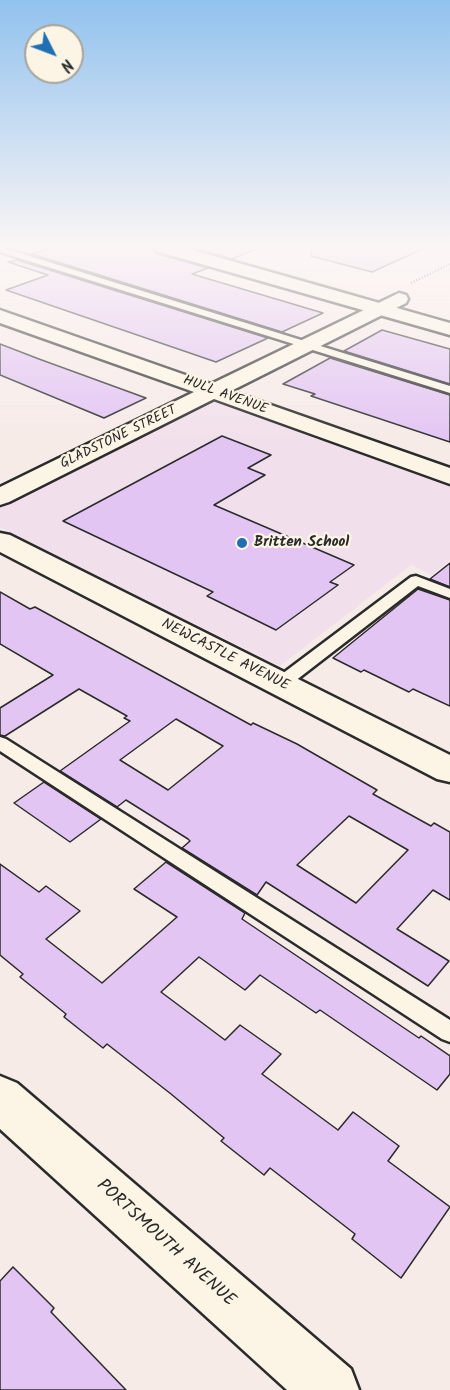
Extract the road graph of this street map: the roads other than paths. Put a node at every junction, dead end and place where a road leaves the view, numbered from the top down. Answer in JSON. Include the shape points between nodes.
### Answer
{"nodes":[{"id":1,"x":201,"y":312,"type":"edge"},
{"id":2,"x":373,"y":312,"type":"edge"},
{"id":3,"x":389,"y":312,"type":"edge"},
{"id":4,"x":0,"y":316,"type":"edge"},
{"id":5,"x":450,"y":329,"type":"edge"},
{"id":6,"x":307,"y":345,"type":"junction"},
{"id":7,"x":450,"y":390,"type":"edge"},
{"id":8,"x":213,"y":392,"type":"junction"},
{"id":9,"x":450,"y":476,"type":"edge"},
{"id":10,"x":0,"y":497,"type":"edge"},
{"id":11,"x":0,"y":541,"type":"edge"},
{"id":12,"x":450,"y":594,"type":"edge"},
{"id":13,"x":280,"y":684,"type":"junction"},
{"id":14,"x":0,"y":744,"type":"edge"},
{"id":15,"x":450,"y":770,"type":"edge"},
{"id":16,"x":450,"y":1032,"type":"edge"},
{"id":17,"x":0,"y":1098,"type":"edge"},
{"id":18,"x":330,"y":1390,"type":"edge"}],
"edges":[{"from":1,"to":6,"type":"lane"},
{"from":2,"to":6,"type":"street","name":"GLADSTONE STREET"},
{"from":3,"to":5,"type":"street"},
{"from":4,"to":8,"type":"street","name":"HULL AVENUE"},
{"from":6,"to":7,"type":"lane"},
{"from":6,"to":8,"type":"street","name":"GLADSTONE STREET"},
{"from":8,"to":9,"type":"street","name":"HULL AVENUE"},
{"from":8,"to":10,"type":"street","name":"GLADSTONE STREET"},
{"from":11,"to":13,"type":"street","name":"NEWCASTLE AVENUE"},
{"from":12,"to":13,"type":"lane","via":[[416,580]]},
{"from":13,"to":15,"type":"street","name":"NEWCASTLE AVENUE"},
{"from":14,"to":16,"type":"lane"},
{"from":17,"to":18,"type":"street","name":"PORTSMOUTH AVENUE"}]}
